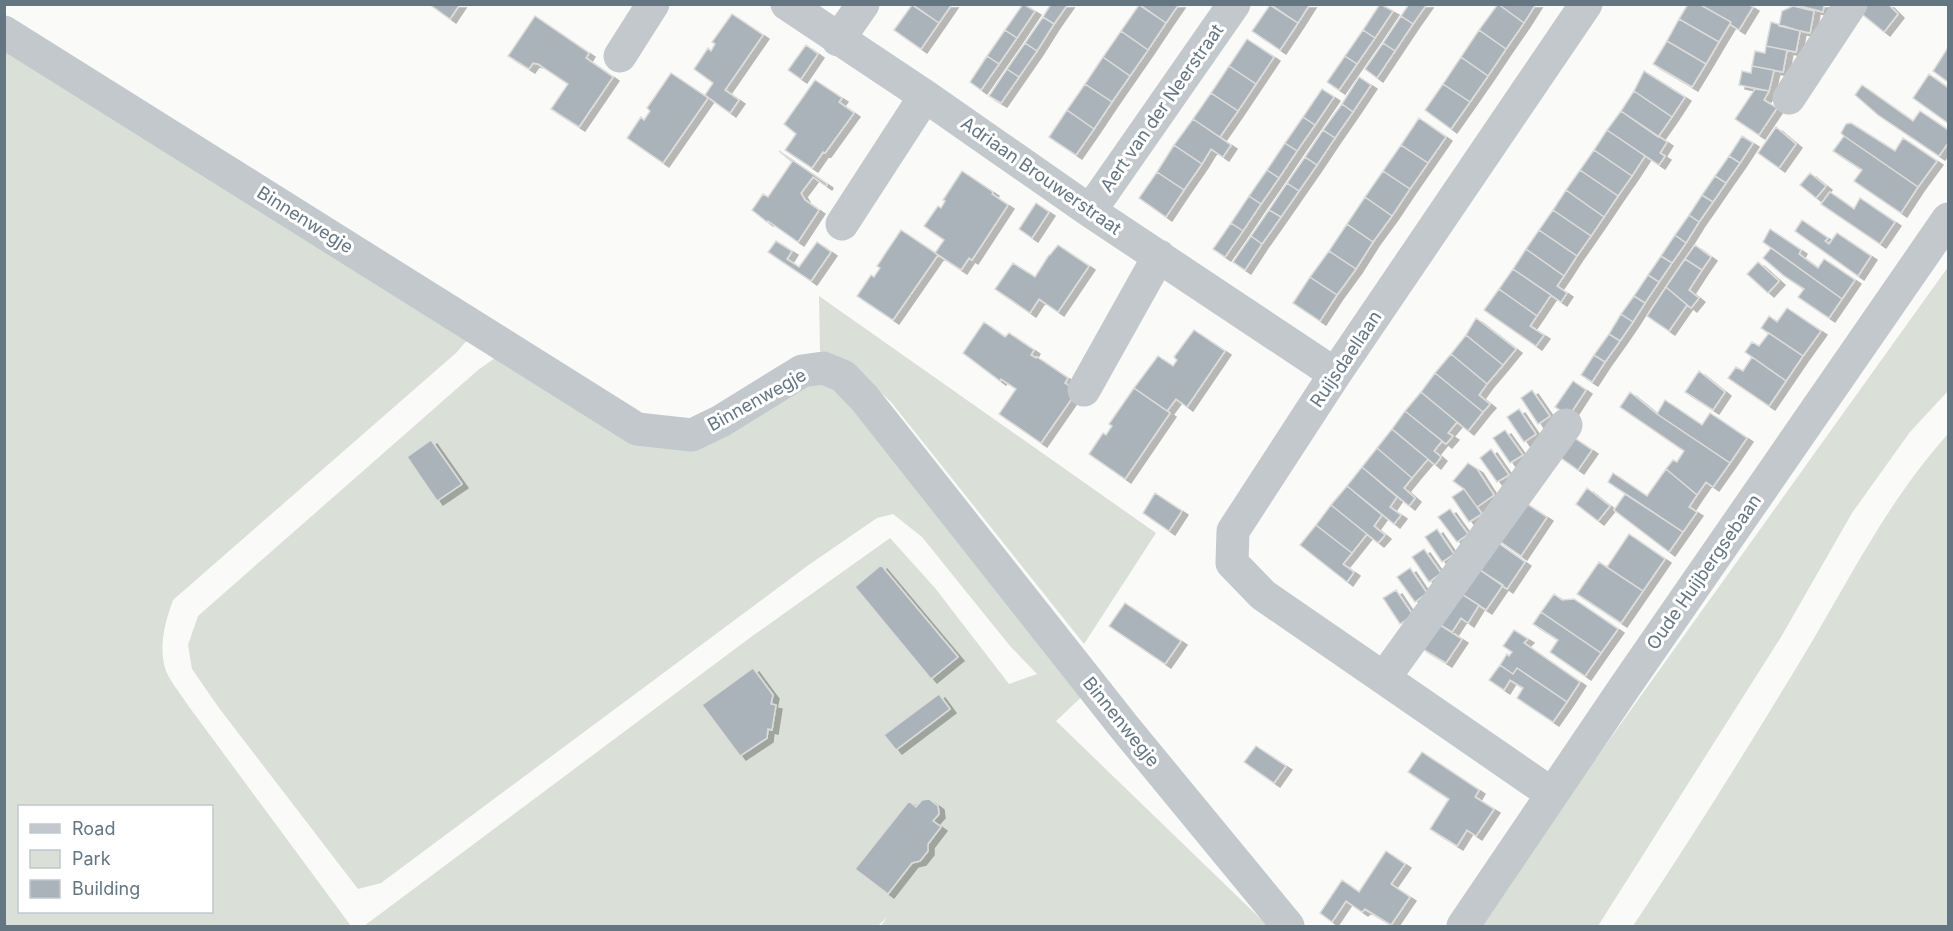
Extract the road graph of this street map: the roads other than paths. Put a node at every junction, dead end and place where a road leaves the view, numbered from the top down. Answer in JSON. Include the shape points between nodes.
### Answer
{"nodes":[{"id":1,"x":653,"y":4,"type":"edge"},
{"id":2,"x":787,"y":4,"type":"edge"},
{"id":3,"x":863,"y":4,"type":"edge"},
{"id":4,"x":1234,"y":4,"type":"edge"},
{"id":5,"x":1587,"y":4,"type":"edge"},
{"id":6,"x":1851,"y":4,"type":"edge"},
{"id":7,"x":4,"y":32,"type":"edge"},
{"id":8,"x":838,"y":40,"type":"junction"},
{"id":9,"x":620,"y":56,"type":"dead end"},
{"id":10,"x":925,"y":96,"type":"junction"},
{"id":11,"x":1789,"y":98,"type":"dead end"},
{"id":12,"x":1090,"y":211,"type":"junction"},
{"id":13,"x":1948,"y":219,"type":"edge"},
{"id":14,"x":842,"y":224,"type":"dead end"},
{"id":15,"x":1159,"y":256,"type":"junction"},
{"id":16,"x":1335,"y":374,"type":"junction"},
{"id":17,"x":1084,"y":390,"type":"dead end"},
{"id":18,"x":1566,"y":425,"type":"dead end"},
{"id":19,"x":1384,"y":678,"type":"junction"},
{"id":20,"x":1552,"y":794,"type":"junction"},
{"id":21,"x":1288,"y":927,"type":"edge"},
{"id":22,"x":1463,"y":927,"type":"edge"}],
"edges":[{"from":1,"to":9,"type":"street"},
{"from":2,"to":8,"type":"street","name":"Adriaan Brouwerstraat"},
{"from":3,"to":8,"type":"street"},
{"from":4,"to":12,"type":"street","name":"Aert van der Neerstraat"},
{"from":5,"to":16,"type":"street","name":"Ruijsdaellaan"},
{"from":6,"to":11,"type":"street"},
{"from":7,"to":21,"type":"street","name":"Binnenwegje","via":[[637,429],[692,435],[802,371],[823,368],[843,376]]},
{"from":8,"to":10,"type":"street","name":"Adriaan Brouwerstraat"},
{"from":10,"to":12,"type":"street","name":"Adriaan Brouwerstraat"},
{"from":10,"to":14,"type":"street"},
{"from":12,"to":15,"type":"street","name":"Adriaan Brouwerstraat"},
{"from":13,"to":20,"type":"street","name":"Oude Huijbergsebaan"},
{"from":15,"to":16,"type":"street","name":"Adriaan Brouwerstraat"},
{"from":15,"to":17,"type":"street"},
{"from":16,"to":19,"type":"street","name":"Ruijsdaellaan","via":[[1233,531],[1232,562],[1263,595]]},
{"from":18,"to":19,"type":"street"},
{"from":19,"to":20,"type":"street","name":"Ruijsdaellaan"},
{"from":20,"to":22,"type":"street","name":"Oude Huijbergsebaan"}]}
